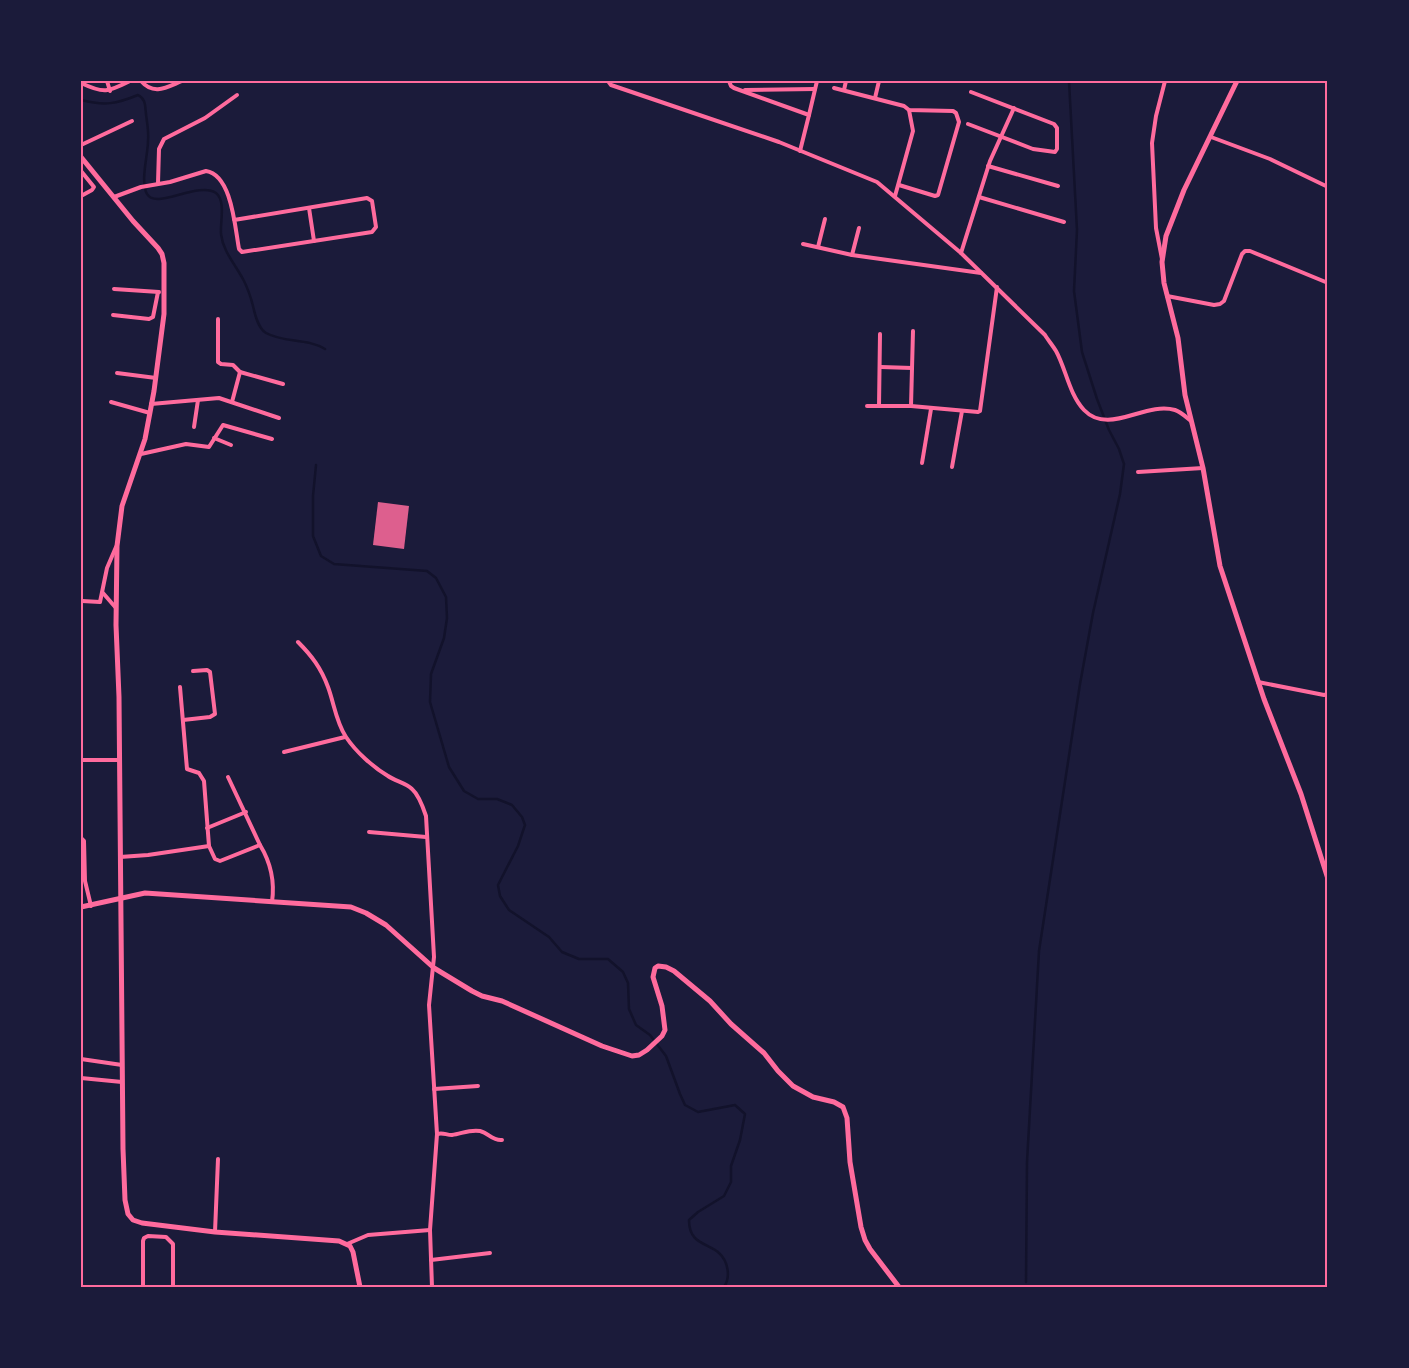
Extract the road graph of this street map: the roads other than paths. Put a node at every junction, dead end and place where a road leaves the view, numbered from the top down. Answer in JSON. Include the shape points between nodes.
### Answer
{"nodes":[{"id":1,"x":107,"y":81,"type":"edge"},
{"id":2,"x":130,"y":81,"type":"edge"},
{"id":3,"x":141,"y":81,"type":"edge"},
{"id":4,"x":182,"y":81,"type":"edge"},
{"id":5,"x":608,"y":81,"type":"edge"},
{"id":6,"x":728,"y":81,"type":"edge"},
{"id":7,"x":817,"y":81,"type":"edge"},
{"id":8,"x":846,"y":81,"type":"edge"},
{"id":9,"x":879,"y":81,"type":"edge"},
{"id":10,"x":1165,"y":81,"type":"edge"},
{"id":11,"x":1238,"y":81,"type":"edge"},
{"id":12,"x":81,"y":83,"type":"edge"},
{"id":13,"x":834,"y":88,"type":"dead end"},
{"id":14,"x":742,"y":90,"type":"junction"},
{"id":15,"x":815,"y":90,"type":"junction"},
{"id":16,"x":844,"y":90,"type":"junction"},
{"id":17,"x":110,"y":91,"type":"junction"},
{"id":18,"x":971,"y":92,"type":"dead end"},
{"id":19,"x":237,"y":95,"type":"dead end"},
{"id":20,"x":875,"y":98,"type":"junction"},
{"id":21,"x":1014,"y":108,"type":"junction"},
{"id":22,"x":910,"y":110,"type":"junction"},
{"id":23,"x":809,"y":115,"type":"junction"},
{"id":24,"x":132,"y":120,"type":"dead end"},
{"id":25,"x":968,"y":124,"type":"dead end"},
{"id":26,"x":1001,"y":137,"type":"junction"},
{"id":27,"x":1211,"y":137,"type":"junction"},
{"id":28,"x":81,"y":145,"type":"edge"},
{"id":29,"x":800,"y":151,"type":"junction"},
{"id":30,"x":81,"y":158,"type":"edge"},
{"id":31,"x":988,"y":166,"type":"junction"},
{"id":32,"x":81,"y":171,"type":"edge"},
{"id":33,"x":158,"y":183,"type":"junction"},
{"id":34,"x":899,"y":185,"type":"junction"},
{"id":35,"x":1058,"y":186,"type":"dead end"},
{"id":36,"x":1328,"y":187,"type":"edge"},
{"id":37,"x":81,"y":196,"type":"edge"},
{"id":38,"x":895,"y":196,"type":"junction"},
{"id":39,"x":114,"y":197,"type":"junction"},
{"id":40,"x":979,"y":197,"type":"junction"},
{"id":41,"x":309,"y":208,"type":"junction"},
{"id":42,"x":825,"y":219,"type":"dead end"},
{"id":43,"x":234,"y":220,"type":"junction"},
{"id":44,"x":1064,"y":222,"type":"dead end"},
{"id":45,"x":859,"y":228,"type":"dead end"},
{"id":46,"x":314,"y":241,"type":"junction"},
{"id":47,"x":803,"y":244,"type":"dead end"},
{"id":48,"x":818,"y":247,"type":"junction"},
{"id":49,"x":961,"y":253,"type":"junction"},
{"id":50,"x":852,"y":255,"type":"junction"},
{"id":51,"x":1162,"y":262,"type":"junction"},
{"id":52,"x":981,"y":273,"type":"junction"},
{"id":53,"x":1328,"y":283,"type":"edge"},
{"id":54,"x":997,"y":287,"type":"junction"},
{"id":55,"x":114,"y":289,"type":"dead end"},
{"id":56,"x":158,"y":292,"type":"junction"},
{"id":57,"x":165,"y":292,"type":"junction"},
{"id":58,"x":1167,"y":296,"type":"junction"},
{"id":59,"x":113,"y":315,"type":"dead end"},
{"id":60,"x":218,"y":319,"type":"dead end"},
{"id":61,"x":913,"y":331,"type":"dead end"},
{"id":62,"x":880,"y":334,"type":"dead end"},
{"id":63,"x":881,"y":367,"type":"junction"},
{"id":64,"x":912,"y":368,"type":"junction"},
{"id":65,"x":240,"y":372,"type":"junction"},
{"id":66,"x":118,"y":373,"type":"dead end"},
{"id":67,"x":156,"y":378,"type":"junction"},
{"id":68,"x":283,"y":384,"type":"dead end"},
{"id":69,"x":198,"y":400,"type":"junction"},
{"id":70,"x":111,"y":402,"type":"dead end"},
{"id":71,"x":232,"y":402,"type":"junction"},
{"id":72,"x":151,"y":404,"type":"junction"},
{"id":73,"x":866,"y":406,"type":"dead end"},
{"id":74,"x":879,"y":406,"type":"junction"},
{"id":75,"x":911,"y":406,"type":"junction"},
{"id":76,"x":931,"y":409,"type":"junction"},
{"id":77,"x":962,"y":411,"type":"junction"},
{"id":78,"x":150,"y":412,"type":"junction"},
{"id":79,"x":278,"y":418,"type":"dead end"},
{"id":80,"x":1191,"y":420,"type":"junction"},
{"id":81,"x":194,"y":427,"type":"dead end"},
{"id":82,"x":214,"y":438,"type":"junction"},
{"id":83,"x":272,"y":439,"type":"dead end"},
{"id":84,"x":231,"y":445,"type":"dead end"},
{"id":85,"x":141,"y":454,"type":"junction"},
{"id":86,"x":922,"y":463,"type":"dead end"},
{"id":87,"x":952,"y":467,"type":"dead end"},
{"id":88,"x":1203,"y":468,"type":"junction"},
{"id":89,"x":1138,"y":472,"type":"dead end"},
{"id":90,"x":117,"y":546,"type":"junction"},
{"id":91,"x":102,"y":593,"type":"junction"},
{"id":92,"x":82,"y":601,"type":"edge"},
{"id":93,"x":116,"y":609,"type":"junction"},
{"id":94,"x":298,"y":642,"type":"dead end"},
{"id":95,"x":193,"y":671,"type":"dead end"},
{"id":96,"x":1258,"y":682,"type":"junction"},
{"id":97,"x":180,"y":687,"type":"dead end"},
{"id":98,"x":1328,"y":694,"type":"edge"},
{"id":99,"x":183,"y":720,"type":"junction"},
{"id":100,"x":345,"y":737,"type":"junction"},
{"id":101,"x":284,"y":752,"type":"dead end"},
{"id":102,"x":81,"y":760,"type":"edge"},
{"id":103,"x":120,"y":760,"type":"junction"},
{"id":104,"x":228,"y":777,"type":"dead end"},
{"id":105,"x":246,"y":812,"type":"junction"},
{"id":106,"x":207,"y":828,"type":"junction"},
{"id":107,"x":369,"y":832,"type":"dead end"},
{"id":108,"x":426,"y":837,"type":"junction"},
{"id":109,"x":81,"y":838,"type":"edge"},
{"id":110,"x":260,"y":845,"type":"junction"},
{"id":111,"x":208,"y":846,"type":"junction"},
{"id":112,"x":120,"y":857,"type":"junction"},
{"id":113,"x":1328,"y":879,"type":"edge"},
{"id":114,"x":120,"y":897,"type":"junction"},
{"id":115,"x":272,"y":902,"type":"junction"},
{"id":116,"x":91,"y":906,"type":"junction"},
{"id":117,"x":81,"y":907,"type":"edge"},
{"id":118,"x":434,"y":968,"type":"junction"},
{"id":119,"x":81,"y":1059,"type":"edge"},
{"id":120,"x":122,"y":1065,"type":"junction"},
{"id":121,"x":81,"y":1078,"type":"edge"},
{"id":122,"x":122,"y":1082,"type":"junction"},
{"id":123,"x":478,"y":1086,"type":"dead end"},
{"id":124,"x":434,"y":1089,"type":"junction"},
{"id":125,"x":437,"y":1134,"type":"junction"},
{"id":126,"x":502,"y":1140,"type":"dead end"},
{"id":127,"x":218,"y":1159,"type":"dead end"},
{"id":128,"x":166,"y":1226,"type":"junction"},
{"id":129,"x":430,"y":1230,"type":"junction"},
{"id":130,"x":215,"y":1232,"type":"junction"},
{"id":131,"x":166,"y":1237,"type":"junction"},
{"id":132,"x":347,"y":1244,"type":"junction"},
{"id":133,"x":490,"y":1253,"type":"dead end"},
{"id":134,"x":431,"y":1260,"type":"junction"},
{"id":135,"x":143,"y":1287,"type":"edge"},
{"id":136,"x":173,"y":1287,"type":"edge"},
{"id":137,"x":360,"y":1287,"type":"edge"},
{"id":138,"x":432,"y":1287,"type":"edge"},
{"id":139,"x":899,"y":1287,"type":"edge"}],
"edges":[{"from":1,"to":17,"type":"street"},
{"from":2,"to":17,"type":"street"},
{"from":3,"to":4,"type":"street","via":[[154,90]]},
{"from":5,"to":29,"type":"street","via":[[611,86]]},
{"from":6,"to":14,"type":"street","via":[[731,86]]},
{"from":7,"to":15,"type":"street"},
{"from":8,"to":16,"type":"street"},
{"from":9,"to":20,"type":"street"},
{"from":10,"to":51,"type":"street","via":[[1152,143],[1156,228]]},
{"from":11,"to":27,"type":"street"},
{"from":12,"to":17,"type":"street"},
{"from":13,"to":16,"type":"street"},
{"from":14,"to":15,"type":"street"},
{"from":14,"to":23,"type":"street"},
{"from":15,"to":23,"type":"street"},
{"from":16,"to":20,"type":"street"},
{"from":18,"to":21,"type":"street"},
{"from":19,"to":33,"type":"street","via":[[205,118],[164,139],[159,149]]},
{"from":20,"to":22,"type":"street"},
{"from":21,"to":26,"type":"street"},
{"from":21,"to":26,"type":"street","via":[[1054,124],[1057,128],[1057,149],[1055,152],[1033,149]]},
{"from":22,"to":34,"type":"street","via":[[913,131]]},
{"from":22,"to":34,"type":"street","via":[[953,110],[959,122],[938,194],[935,196]]},
{"from":23,"to":29,"type":"street"},
{"from":24,"to":28,"type":"street"},
{"from":25,"to":26,"type":"street"},
{"from":26,"to":31,"type":"street"},
{"from":27,"to":36,"type":"street","via":[[1286,166]]},
{"from":27,"to":51,"type":"street","via":[[1174,214],[1163,244]]},
{"from":29,"to":38,"type":"street","via":[[869,178]]},
{"from":30,"to":39,"type":"street"},
{"from":31,"to":35,"type":"street"},
{"from":31,"to":40,"type":"street"},
{"from":32,"to":37,"type":"street","via":[[94,187]]},
{"from":33,"to":39,"type":"street"},
{"from":33,"to":43,"type":"street","via":[[210,172],[226,189]]},
{"from":34,"to":38,"type":"street"},
{"from":38,"to":49,"type":"street"},
{"from":39,"to":57,"type":"street","via":[[162,254]]},
{"from":40,"to":44,"type":"street"},
{"from":40,"to":49,"type":"street"},
{"from":41,"to":43,"type":"street"},
{"from":41,"to":46,"type":"street"},
{"from":41,"to":46,"type":"street","via":[[370,198],[376,227],[372,232]]},
{"from":42,"to":48,"type":"street"},
{"from":43,"to":46,"type":"street","via":[[241,252]]},
{"from":45,"to":50,"type":"street"},
{"from":47,"to":48,"type":"street"},
{"from":48,"to":50,"type":"street"},
{"from":49,"to":52,"type":"street"},
{"from":50,"to":52,"type":"street"},
{"from":51,"to":58,"type":"street"},
{"from":52,"to":54,"type":"street"},
{"from":53,"to":58,"type":"street","via":[[1245,251],[1220,304]]},
{"from":54,"to":77,"type":"street","via":[[982,408],[978,412]]},
{"from":54,"to":80,"type":"street","via":[[1045,335],[1080,406],[1088,414],[1100,420],[1115,419],[1161,408],[1176,410]]},
{"from":55,"to":56,"type":"street"},
{"from":56,"to":57,"type":"street"},
{"from":56,"to":59,"type":"street","via":[[154,317]]},
{"from":57,"to":67,"type":"street"},
{"from":58,"to":80,"type":"street","via":[[1178,338]]},
{"from":60,"to":65,"type":"street","via":[[218,362],[233,365]]},
{"from":61,"to":64,"type":"street"},
{"from":62,"to":63,"type":"street"},
{"from":63,"to":64,"type":"street"},
{"from":63,"to":74,"type":"street"},
{"from":64,"to":75,"type":"street"},
{"from":65,"to":68,"type":"street"},
{"from":65,"to":71,"type":"street"},
{"from":66,"to":67,"type":"street"},
{"from":67,"to":72,"type":"street"},
{"from":69,"to":71,"type":"street","via":[[219,398]]},
{"from":69,"to":72,"type":"street"},
{"from":69,"to":81,"type":"street"},
{"from":70,"to":78,"type":"street"},
{"from":71,"to":79,"type":"street"},
{"from":72,"to":78,"type":"street"},
{"from":73,"to":74,"type":"street"},
{"from":74,"to":75,"type":"street"},
{"from":75,"to":76,"type":"street"},
{"from":76,"to":77,"type":"street"},
{"from":76,"to":86,"type":"street"},
{"from":77,"to":87,"type":"street"},
{"from":78,"to":85,"type":"street"},
{"from":80,"to":88,"type":"street"},
{"from":82,"to":83,"type":"street","via":[[223,425]]},
{"from":82,"to":84,"type":"street"},
{"from":82,"to":85,"type":"street","via":[[208,447],[186,444]]},
{"from":85,"to":90,"type":"street","via":[[124,498]]},
{"from":88,"to":89,"type":"street"},
{"from":88,"to":96,"type":"street","via":[[1220,566]]},
{"from":90,"to":91,"type":"street"},
{"from":90,"to":93,"type":"street"},
{"from":91,"to":92,"type":"street","via":[[100,602]]},
{"from":91,"to":93,"type":"street"},
{"from":93,"to":103,"type":"street"},
{"from":94,"to":100,"type":"street","via":[[320,669]]},
{"from":95,"to":99,"type":"street","via":[[210,672],[215,714]]},
{"from":96,"to":98,"type":"street"},
{"from":96,"to":113,"type":"street","via":[[1301,794]]},
{"from":97,"to":99,"type":"street"},
{"from":99,"to":106,"type":"street","via":[[187,769],[199,773],[204,781]]},
{"from":100,"to":101,"type":"street"},
{"from":100,"to":108,"type":"street","via":[[386,775],[412,788],[426,816]]},
{"from":102,"to":103,"type":"street"},
{"from":103,"to":112,"type":"street"},
{"from":104,"to":105,"type":"street"},
{"from":105,"to":106,"type":"street"},
{"from":105,"to":110,"type":"street"},
{"from":106,"to":111,"type":"street"},
{"from":107,"to":108,"type":"street"},
{"from":108,"to":118,"type":"street"},
{"from":109,"to":116,"type":"street","via":[[84,841],[86,890]]},
{"from":110,"to":111,"type":"street","via":[[220,861]]},
{"from":110,"to":115,"type":"street","via":[[274,878]]},
{"from":111,"to":112,"type":"street"},
{"from":112,"to":114,"type":"street"},
{"from":114,"to":115,"type":"street","via":[[145,893]]},
{"from":114,"to":116,"type":"street"},
{"from":114,"to":120,"type":"street"},
{"from":115,"to":118,"type":"street","via":[[343,905],[357,909],[386,925]]},
{"from":116,"to":117,"type":"street"},
{"from":118,"to":124,"type":"street","via":[[429,1005]]},
{"from":118,"to":139,"type":"street","via":[[482,996],[502,1001],[626,1055],[639,1056],[665,1030],[653,977],[655,968],[662,966],[674,971],[764,1053],[793,1086],[843,1107],[865,1240]]},
{"from":119,"to":120,"type":"street"},
{"from":120,"to":122,"type":"street"},
{"from":121,"to":122,"type":"street"},
{"from":122,"to":128,"type":"street","via":[[127,1210],[135,1221]]},
{"from":123,"to":124,"type":"street"},
{"from":124,"to":125,"type":"street"},
{"from":125,"to":126,"type":"street","via":[[478,1131],[492,1139]]},
{"from":125,"to":129,"type":"street"},
{"from":127,"to":130,"type":"street"},
{"from":128,"to":130,"type":"street"},
{"from":128,"to":131,"type":"street"},
{"from":129,"to":132,"type":"street","via":[[368,1235]]},
{"from":129,"to":134,"type":"street"},
{"from":130,"to":132,"type":"street"},
{"from":131,"to":135,"type":"street","via":[[144,1238]]},
{"from":131,"to":136,"type":"street","via":[[172,1244]]},
{"from":132,"to":137,"type":"street","via":[[354,1252]]},
{"from":133,"to":134,"type":"street"},
{"from":134,"to":138,"type":"street"}]}
